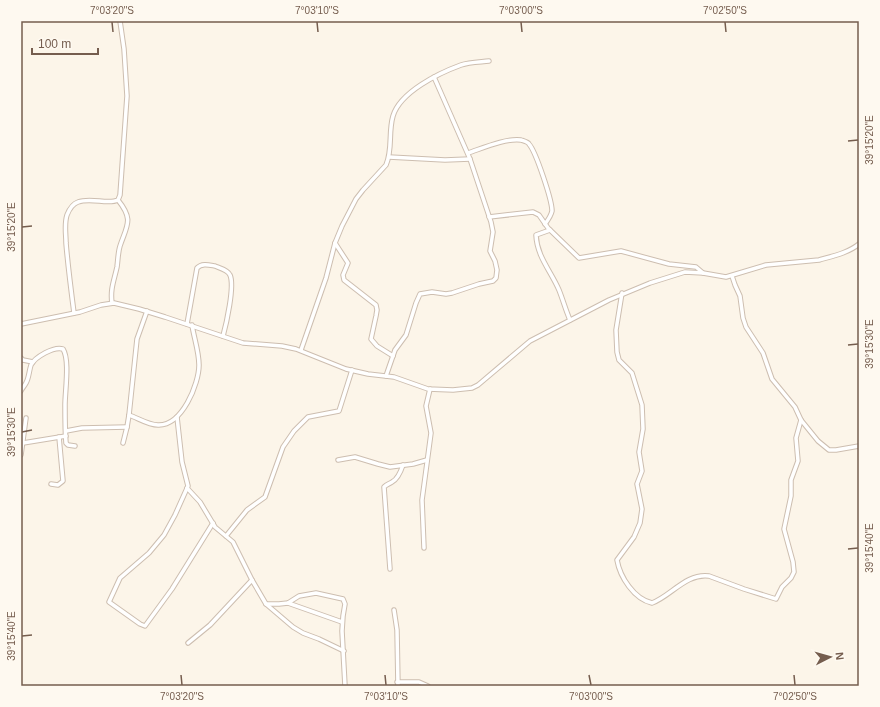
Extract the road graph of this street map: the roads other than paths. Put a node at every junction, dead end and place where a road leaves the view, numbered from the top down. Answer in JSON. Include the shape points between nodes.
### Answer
{"nodes":[{"id":1,"x":120,"y":21,"type":"edge"},
{"id":2,"x":489,"y":61,"type":"dead end"},
{"id":3,"x":434,"y":77,"type":"junction"},
{"id":4,"x":468,"y":153,"type":"junction"},
{"id":5,"x":389,"y":157,"type":"junction"},
{"id":6,"x":470,"y":159,"type":"junction"},
{"id":7,"x":118,"y":200,"type":"junction"},
{"id":8,"x":489,"y":217,"type":"junction"},
{"id":9,"x":545,"y":224,"type":"junction"},
{"id":10,"x":550,"y":230,"type":"junction"},
{"id":11,"x":335,"y":243,"type":"junction"},
{"id":12,"x":859,"y":244,"type":"edge"},
{"id":13,"x":703,"y":272,"type":"junction"},
{"id":14,"x":732,"y":276,"type":"junction"},
{"id":15,"x":622,"y":293,"type":"junction"},
{"id":16,"x":112,"y":303,"type":"junction"},
{"id":17,"x":147,"y":311,"type":"junction"},
{"id":18,"x":74,"y":313,"type":"junction"},
{"id":19,"x":570,"y":320,"type":"junction"},
{"id":20,"x":21,"y":324,"type":"edge"},
{"id":21,"x":187,"y":324,"type":"junction"},
{"id":22,"x":192,"y":325,"type":"junction"},
{"id":23,"x":223,"y":336,"type":"junction"},
{"id":24,"x":301,"y":350,"type":"junction"},
{"id":25,"x":393,"y":356,"type":"junction"},
{"id":26,"x":21,"y":358,"type":"edge"},
{"id":27,"x":33,"y":362,"type":"junction"},
{"id":28,"x":352,"y":370,"type":"junction"},
{"id":29,"x":386,"y":376,"type":"junction"},
{"id":30,"x":430,"y":389,"type":"junction"},
{"id":31,"x":21,"y":391,"type":"edge"},
{"id":32,"x":129,"y":415,"type":"junction"},
{"id":33,"x":177,"y":417,"type":"junction"},
{"id":34,"x":26,"y":418,"type":"dead end"},
{"id":35,"x":801,"y":420,"type":"junction"},
{"id":36,"x":127,"y":427,"type":"junction"},
{"id":37,"x":66,"y":431,"type":"junction"},
{"id":38,"x":66,"y":436,"type":"junction"},
{"id":39,"x":59,"y":437,"type":"junction"},
{"id":40,"x":23,"y":443,"type":"junction"},
{"id":41,"x":122,"y":443,"type":"dead end"},
{"id":42,"x":75,"y":446,"type":"dead end"},
{"id":43,"x":859,"y":446,"type":"edge"},
{"id":44,"x":21,"y":455,"type":"edge"},
{"id":45,"x":338,"y":460,"type":"dead end"},
{"id":46,"x":426,"y":460,"type":"junction"},
{"id":47,"x":403,"y":466,"type":"junction"},
{"id":48,"x":51,"y":484,"type":"dead end"},
{"id":49,"x":188,"y":488,"type":"junction"},
{"id":50,"x":213,"y":523,"type":"junction"},
{"id":51,"x":226,"y":536,"type":"junction"},
{"id":52,"x":424,"y":548,"type":"dead end"},
{"id":53,"x":390,"y":570,"type":"dead end"},
{"id":54,"x":252,"y":580,"type":"junction"},
{"id":55,"x":288,"y":603,"type":"junction"},
{"id":56,"x":266,"y":604,"type":"junction"},
{"id":57,"x":394,"y":610,"type":"dead end"},
{"id":58,"x":342,"y":622,"type":"junction"},
{"id":59,"x":188,"y":643,"type":"dead end"},
{"id":60,"x":344,"y":651,"type":"junction"},
{"id":61,"x":398,"y":684,"type":"edge"},
{"id":62,"x":345,"y":686,"type":"edge"},
{"id":63,"x":428,"y":686,"type":"edge"}],
"edges":[{"from":1,"to":7,"type":"street","via":[[127,96]]},
{"from":2,"to":3,"type":"street","via":[[462,64]]},
{"from":3,"to":4,"type":"street"},
{"from":3,"to":5,"type":"street","via":[[414,90],[396,108],[389,135]]},
{"from":4,"to":6,"type":"street"},
{"from":4,"to":9,"type":"street","via":[[514,140],[528,143],[551,202],[551,216]]},
{"from":5,"to":6,"type":"street"},
{"from":5,"to":11,"type":"street","via":[[386,165],[356,199]]},
{"from":6,"to":8,"type":"street"},
{"from":7,"to":16,"type":"street","via":[[126,213],[128,226],[120,245],[111,287]]},
{"from":7,"to":18,"type":"street","via":[[78,202],[67,214],[68,268]]},
{"from":8,"to":9,"type":"street","via":[[533,212],[539,215]]},
{"from":8,"to":25,"type":"street","via":[[493,232],[490,250],[496,261],[496,279],[452,293],[420,294],[406,335]]},
{"from":9,"to":10,"type":"street"},
{"from":10,"to":13,"type":"street","via":[[579,258],[621,251],[669,264],[696,267]]},
{"from":10,"to":19,"type":"street","via":[[536,235],[538,247]]},
{"from":11,"to":24,"type":"street","via":[[326,278]]},
{"from":11,"to":25,"type":"street","via":[[348,262],[344,280],[377,307],[371,339]]},
{"from":12,"to":14,"type":"street","via":[[848,252],[820,260],[766,265]]},
{"from":13,"to":14,"type":"street","via":[[722,277]]},
{"from":13,"to":15,"type":"street","via":[[678,274]]},
{"from":14,"to":35,"type":"street","via":[[740,294],[746,327],[763,353],[772,379],[796,407]]},
{"from":15,"to":19,"type":"street"},
{"from":15,"to":35,"type":"street","via":[[616,330],[617,352],[619,360],[632,373],[642,406],[643,429],[639,452],[642,471],[637,484],[642,509],[640,524],[634,537],[617,560],[626,582],[647,602],[652,603],[688,580],[703,575],[776,599],[794,572],[784,529],[792,479],[798,462],[796,438]]},
{"from":16,"to":17,"type":"street"},
{"from":16,"to":18,"type":"street"},
{"from":17,"to":21,"type":"street"},
{"from":17,"to":32,"type":"street","via":[[137,339]]},
{"from":18,"to":20,"type":"street"},
{"from":19,"to":30,"type":"street","via":[[530,341],[476,386],[453,390]]},
{"from":21,"to":22,"type":"street"},
{"from":21,"to":23,"type":"street","via":[[197,268],[205,265],[220,268],[229,273],[231,278],[230,305]]},
{"from":22,"to":23,"type":"street"},
{"from":22,"to":33,"type":"street","via":[[199,369],[193,392]]},
{"from":23,"to":24,"type":"street","via":[[244,343]]},
{"from":24,"to":28,"type":"street"},
{"from":25,"to":29,"type":"street"},
{"from":26,"to":27,"type":"street"},
{"from":27,"to":31,"type":"street","via":[[27,382]]},
{"from":27,"to":37,"type":"street","via":[[49,350],[60,348],[64,351],[67,371]]},
{"from":28,"to":29,"type":"street"},
{"from":28,"to":51,"type":"street","via":[[339,411],[309,416],[294,430],[283,447],[265,497],[246,511]]},
{"from":29,"to":30,"type":"street"},
{"from":30,"to":46,"type":"street","via":[[426,403],[431,430]]},
{"from":32,"to":33,"type":"street","via":[[157,425]]},
{"from":32,"to":36,"type":"street"},
{"from":33,"to":49,"type":"street"},
{"from":34,"to":40,"type":"street"},
{"from":35,"to":43,"type":"street","via":[[829,450]]},
{"from":36,"to":37,"type":"street","via":[[86,427]]},
{"from":36,"to":41,"type":"street"},
{"from":37,"to":38,"type":"street"},
{"from":38,"to":39,"type":"street"},
{"from":38,"to":42,"type":"street","via":[[67,444]]},
{"from":39,"to":40,"type":"street"},
{"from":39,"to":48,"type":"street","via":[[62,481],[58,486]]},
{"from":40,"to":44,"type":"street"},
{"from":45,"to":47,"type":"street","via":[[355,457],[385,466]]},
{"from":46,"to":47,"type":"street"},
{"from":46,"to":52,"type":"street","via":[[422,500]]},
{"from":47,"to":53,"type":"street","via":[[396,479],[384,487]]},
{"from":49,"to":50,"type":"street"},
{"from":49,"to":50,"type":"street","via":[[164,535],[120,578],[109,602],[145,626],[172,589]]},
{"from":50,"to":51,"type":"street"},
{"from":51,"to":54,"type":"street","via":[[233,542]]},
{"from":54,"to":56,"type":"street"},
{"from":54,"to":59,"type":"street","via":[[210,625]]},
{"from":55,"to":56,"type":"street"},
{"from":55,"to":58,"type":"street"},
{"from":55,"to":58,"type":"street","via":[[299,596],[316,593],[340,598],[345,602]]},
{"from":56,"to":60,"type":"street","via":[[293,627]]},
{"from":57,"to":61,"type":"street"},
{"from":58,"to":60,"type":"street"},
{"from":60,"to":62,"type":"street"},
{"from":61,"to":63,"type":"street","via":[[419,682]]}]}
